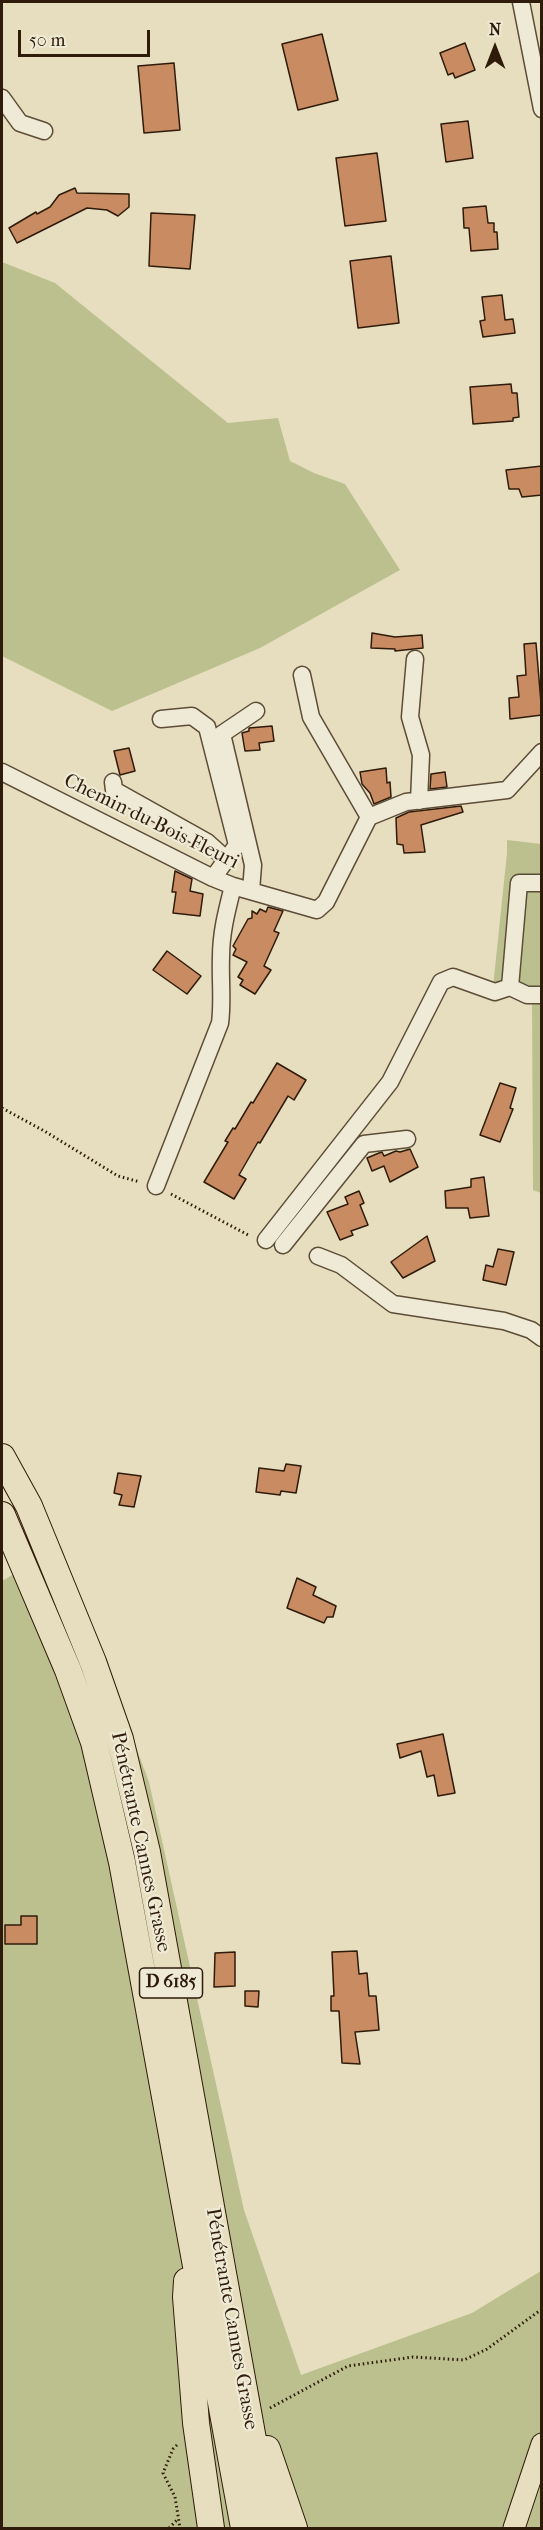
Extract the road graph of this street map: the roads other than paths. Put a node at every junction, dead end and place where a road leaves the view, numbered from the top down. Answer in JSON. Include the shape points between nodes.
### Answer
{"nodes":[{"id":1,"x":521,"y":2,"type":"edge"},
{"id":2,"x":2,"y":98,"type":"edge"},
{"id":3,"x":542,"y":109,"type":"edge"},
{"id":4,"x":44,"y":131,"type":"dead end"},
{"id":5,"x":415,"y":659,"type":"dead end"},
{"id":6,"x":303,"y":675,"type":"dead end"},
{"id":7,"x":256,"y":711,"type":"dead end"},
{"id":8,"x":161,"y":719,"type":"dead end"},
{"id":9,"x":542,"y":752,"type":"edge"},
{"id":10,"x":2,"y":772,"type":"edge"},
{"id":11,"x":114,"y":782,"type":"dead end"},
{"id":12,"x":412,"y":801,"type":"junction"},
{"id":13,"x":369,"y":817,"type":"junction"},
{"id":14,"x":227,"y":860,"type":"junction"},
{"id":15,"x":213,"y":878,"type":"junction"},
{"id":16,"x":542,"y":883,"type":"edge"},
{"id":17,"x":233,"y":886,"type":"junction"},
{"id":18,"x":251,"y":891,"type":"junction"},
{"id":19,"x":510,"y":987,"type":"junction"},
{"id":20,"x":542,"y":995,"type":"edge"},
{"id":21,"x":407,"y":1139,"type":"dead end"},
{"id":22,"x":156,"y":1186,"type":"dead end"},
{"id":23,"x":266,"y":1240,"type":"dead end"},
{"id":24,"x":283,"y":1245,"type":"dead end"},
{"id":25,"x":318,"y":1256,"type":"dead end"},
{"id":26,"x":542,"y":1338,"type":"edge"},
{"id":27,"x":2,"y":1457,"type":"edge"},
{"id":28,"x":2,"y":1515,"type":"edge"},
{"id":29,"x":190,"y":2229,"type":"junction"},
{"id":30,"x":240,"y":2372,"type":"junction"},
{"id":31,"x":542,"y":2444,"type":"edge"},
{"id":32,"x":211,"y":2529,"type":"edge"},
{"id":33,"x":244,"y":2529,"type":"edge"},
{"id":34,"x":269,"y":2529,"type":"edge"},
{"id":35,"x":294,"y":2529,"type":"edge"},
{"id":36,"x":514,"y":2529,"type":"edge"}],
"edges":[{"from":1,"to":3,"type":"street"},
{"from":2,"to":4,"type":"street","via":[[20,123]]},
{"from":5,"to":12,"type":"street","via":[[410,717],[421,755]]},
{"from":6,"to":13,"type":"street","via":[[311,717]]},
{"from":7,"to":18,"type":"street","via":[[222,734],[253,865]]},
{"from":8,"to":14,"type":"street","via":[[192,716],[207,727],[237,845]]},
{"from":9,"to":12,"type":"street","via":[[507,790]]},
{"from":10,"to":15,"type":"street","name":"Chemin du Bois Fleuri"},
{"from":11,"to":14,"type":"street","via":[[114,790],[207,842]]},
{"from":12,"to":13,"type":"street"},
{"from":13,"to":18,"type":"street","name":"Chemin du Bois Fleuri","via":[[322,908],[311,909]]},
{"from":14,"to":15,"type":"street"},
{"from":15,"to":17,"type":"street","name":"Chemin du Bois Fleuri"},
{"from":16,"to":19,"type":"street","via":[[519,883]]},
{"from":17,"to":18,"type":"street","name":"Chemin du Bois Fleuri"},
{"from":17,"to":22,"type":"street","via":[[224,923],[220,1023]]},
{"from":19,"to":20,"type":"street","via":[[527,996]]},
{"from":19,"to":23,"type":"street","via":[[495,992],[453,977],[441,982],[390,1082]]},
{"from":21,"to":24,"type":"street","via":[[364,1144]]},
{"from":25,"to":26,"type":"street","via":[[342,1265],[393,1304],[504,1321]]},
{"from":27,"to":30,"type":"highway","name":"Pénétrante Cannes Grasse","number":"D 6185","via":[[29,1506],[120,1739],[147,1852]]},
{"from":28,"to":29,"type":"highway","name":"Pénétrante Cannes Grasse","number":"D 6185","via":[[94,1742],[122,1862]]},
{"from":29,"to":32,"type":"highway","via":[[186,2297],[196,2423]]},
{"from":29,"to":33,"type":"highway","name":"Pénétrante Cannes Grasse","number":"D 6185"},
{"from":30,"to":34,"type":"highway","name":"Pénétrante Cannes Grasse","number":"D 6185"},
{"from":30,"to":35,"type":"highway"},
{"from":31,"to":36,"type":"main road"}]}
